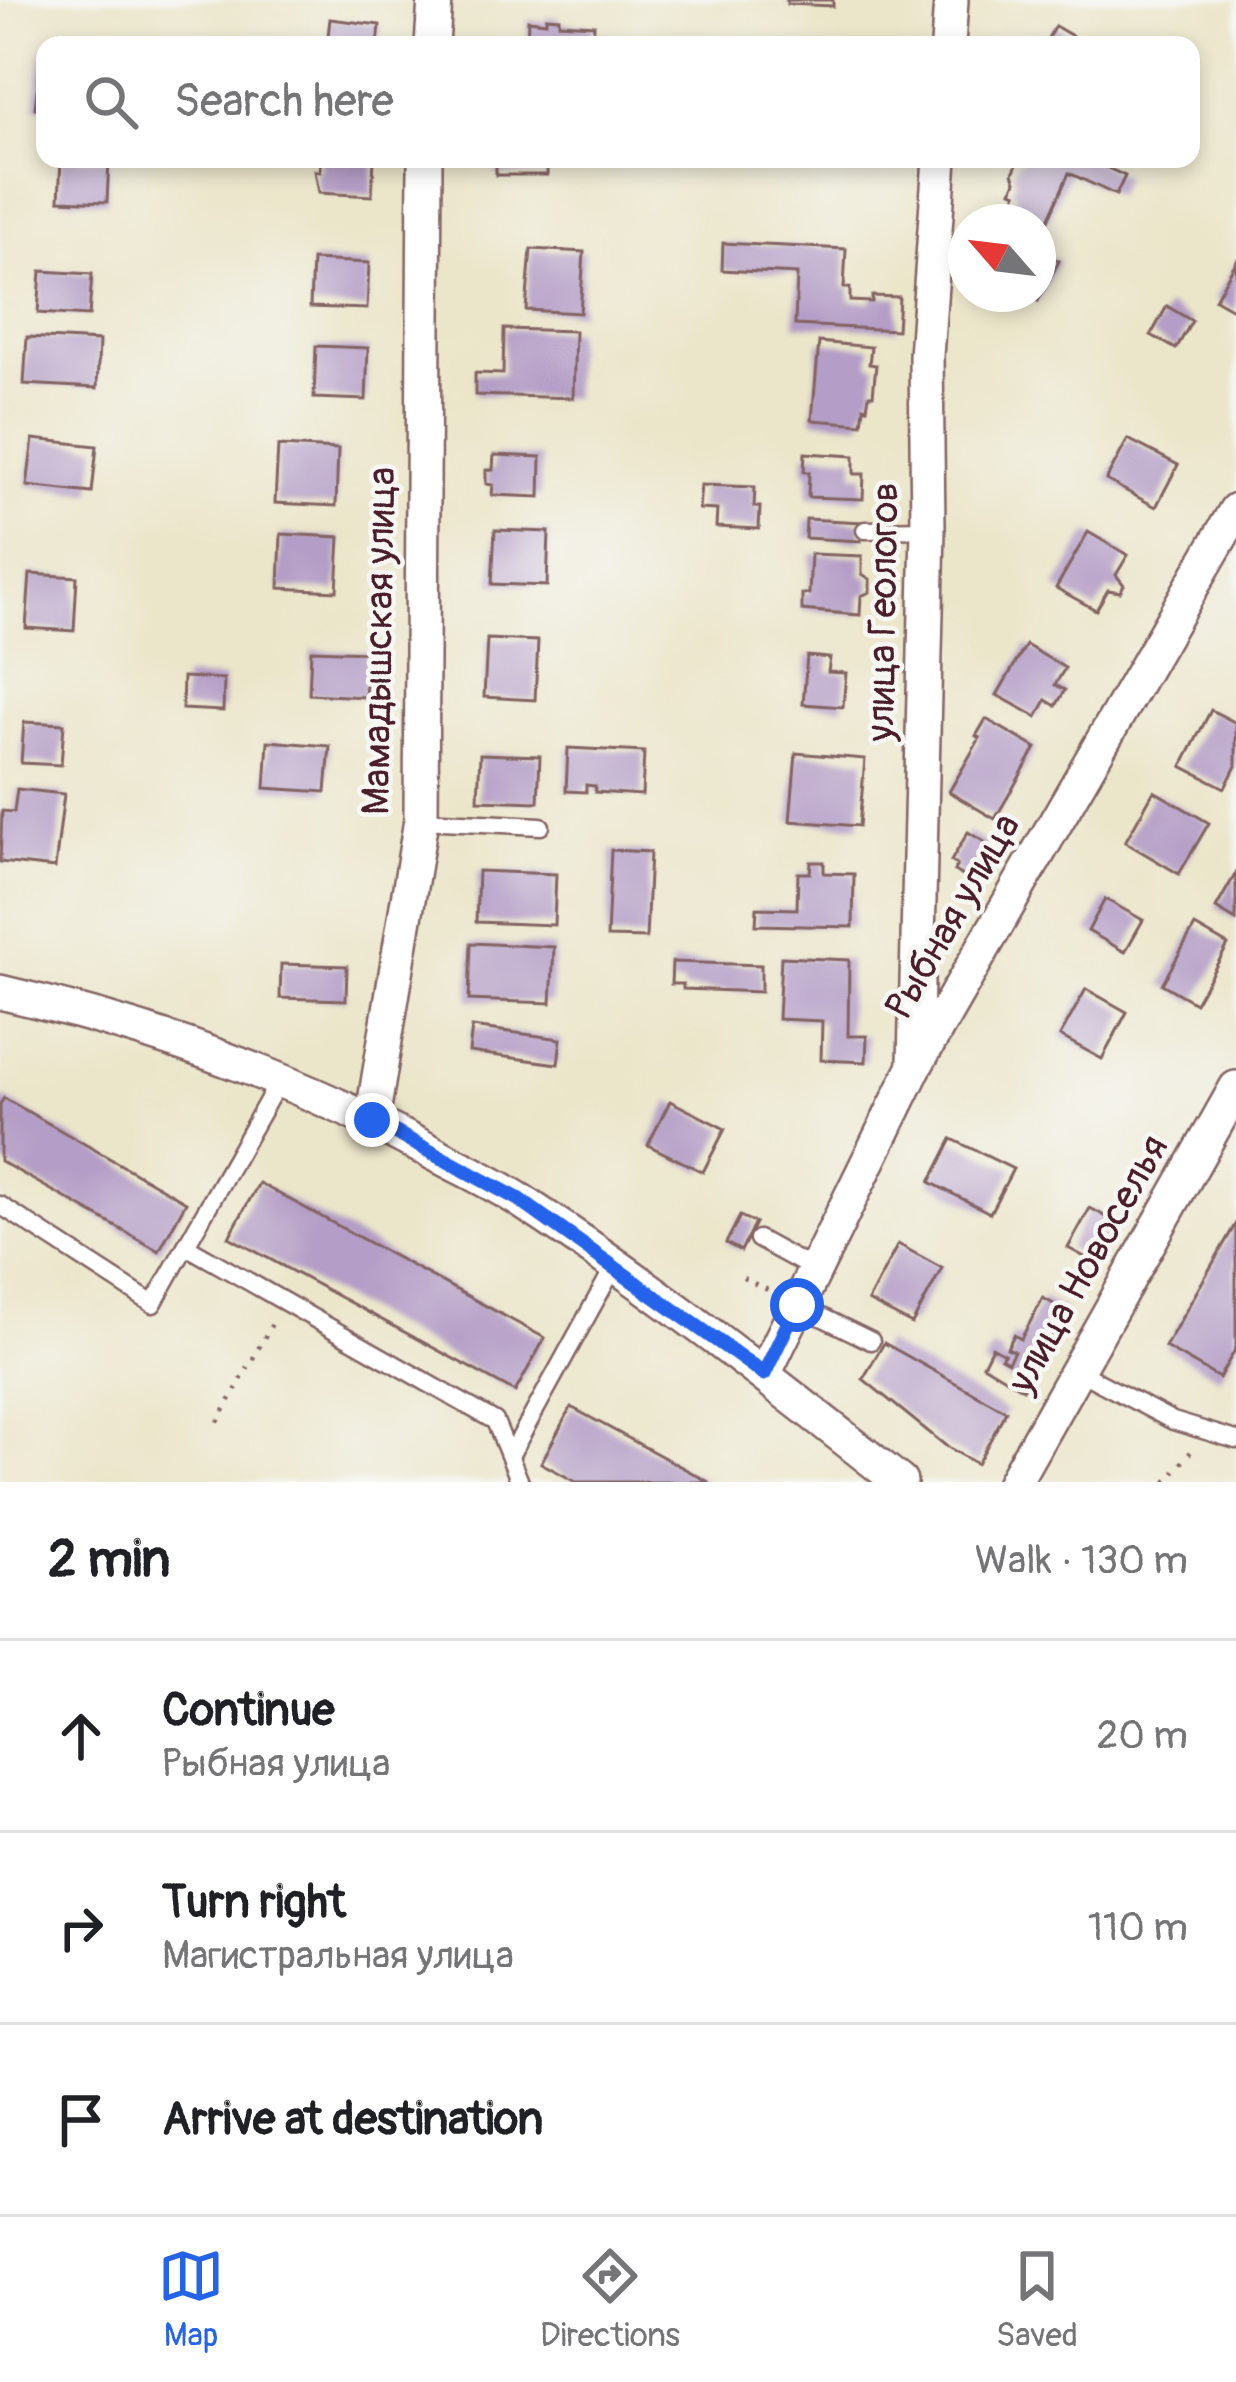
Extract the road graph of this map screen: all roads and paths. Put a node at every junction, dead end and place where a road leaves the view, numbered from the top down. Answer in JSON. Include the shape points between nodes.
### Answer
{"nodes":[{"id":1,"x":435,"y":0,"type":"edge"},
{"id":2,"x":951,"y":0,"type":"edge"},
{"id":3,"x":433,"y":36,"type":"edge"},
{"id":4,"x":949,"y":36,"type":"edge"},
{"id":5,"x":425,"y":168,"type":"edge"},
{"id":6,"x":939,"y":168,"type":"edge"},
{"id":7,"x":1236,"y":510,"type":"edge"},
{"id":8,"x":928,"y":529,"type":"junction"},
{"id":9,"x":865,"y":530,"type":"dead end"},
{"id":10,"x":421,"y":820,"type":"junction"},
{"id":11,"x":541,"y":826,"type":"dead end"},
{"id":12,"x":0,"y":992,"type":"edge"},
{"id":13,"x":915,"y":1066,"type":"junction"},
{"id":14,"x":279,"y":1081,"type":"junction"},
{"id":15,"x":1236,"y":1088,"type":"edge"},
{"id":16,"x":372,"y":1120,"type":"junction"},
{"id":17,"x":0,"y":1205,"type":"edge"},
{"id":18,"x":758,"y":1239,"type":"dead end"},
{"id":19,"x":186,"y":1246,"type":"junction"},
{"id":20,"x":614,"y":1267,"type":"junction"},
{"id":21,"x":815,"y":1270,"type":"junction"},
{"id":22,"x":284,"y":1302,"type":"junction"},
{"id":23,"x":797,"y":1305,"type":"junction"},
{"id":24,"x":871,"y":1341,"type":"dead end"},
{"id":25,"x":1076,"y":1370,"type":"junction"},
{"id":26,"x":764,"y":1374,"type":"junction"},
{"id":27,"x":218,"y":1422,"type":"dead end"},
{"id":28,"x":1207,"y":1431,"type":"junction"},
{"id":29,"x":1236,"y":1440,"type":"edge"},
{"id":30,"x":510,"y":1456,"type":"junction"},
{"id":31,"x":520,"y":1482,"type":"edge"},
{"id":32,"x":900,"y":1482,"type":"edge"},
{"id":33,"x":1014,"y":1482,"type":"edge"},
{"id":34,"x":1166,"y":1482,"type":"edge"}],
"edges":[{"from":1,"to":3,"type":"street"},
{"from":2,"to":4,"type":"street"},
{"from":5,"to":10,"type":"street","name":"Мамадышская улица"},
{"from":6,"to":8,"type":"street","name":"улица Геологов","via":[[926,356]]},
{"from":7,"to":13,"type":"street","name":"Рыбная улица"},
{"from":8,"to":9,"type":"lane"},
{"from":8,"to":13,"type":"street","name":"улица Геологов"},
{"from":10,"to":11,"type":"lane"},
{"from":10,"to":16,"type":"street","name":"Мамадышская улица"},
{"from":12,"to":14,"type":"street","via":[[188,1045]]},
{"from":13,"to":21,"type":"street","name":"Рыбная улица"},
{"from":14,"to":16,"type":"street"},
{"from":14,"to":19,"type":"lane"},
{"from":15,"to":25,"type":"street","name":"улица Новоселья"},
{"from":16,"to":20,"type":"street","via":[[518,1199]]},
{"from":17,"to":19,"type":"lane","via":[[153,1304]]},
{"from":18,"to":21,"type":"lane"},
{"from":19,"to":22,"type":"lane"},
{"from":20,"to":26,"type":"street"},
{"from":20,"to":30,"type":"lane"},
{"from":21,"to":23,"type":"street","name":"Рыбная улица"},
{"from":22,"to":27,"type":"path"},
{"from":22,"to":30,"type":"lane","via":[[495,1421]]},
{"from":23,"to":24,"type":"lane"},
{"from":23,"to":26,"type":"street","name":"Рыбная улица"},
{"from":25,"to":28,"type":"lane"},
{"from":25,"to":33,"type":"street","name":"улица Новоселья"},
{"from":26,"to":32,"type":"street"},
{"from":28,"to":29,"type":"lane"},
{"from":28,"to":34,"type":"path"},
{"from":30,"to":31,"type":"lane"}]}
